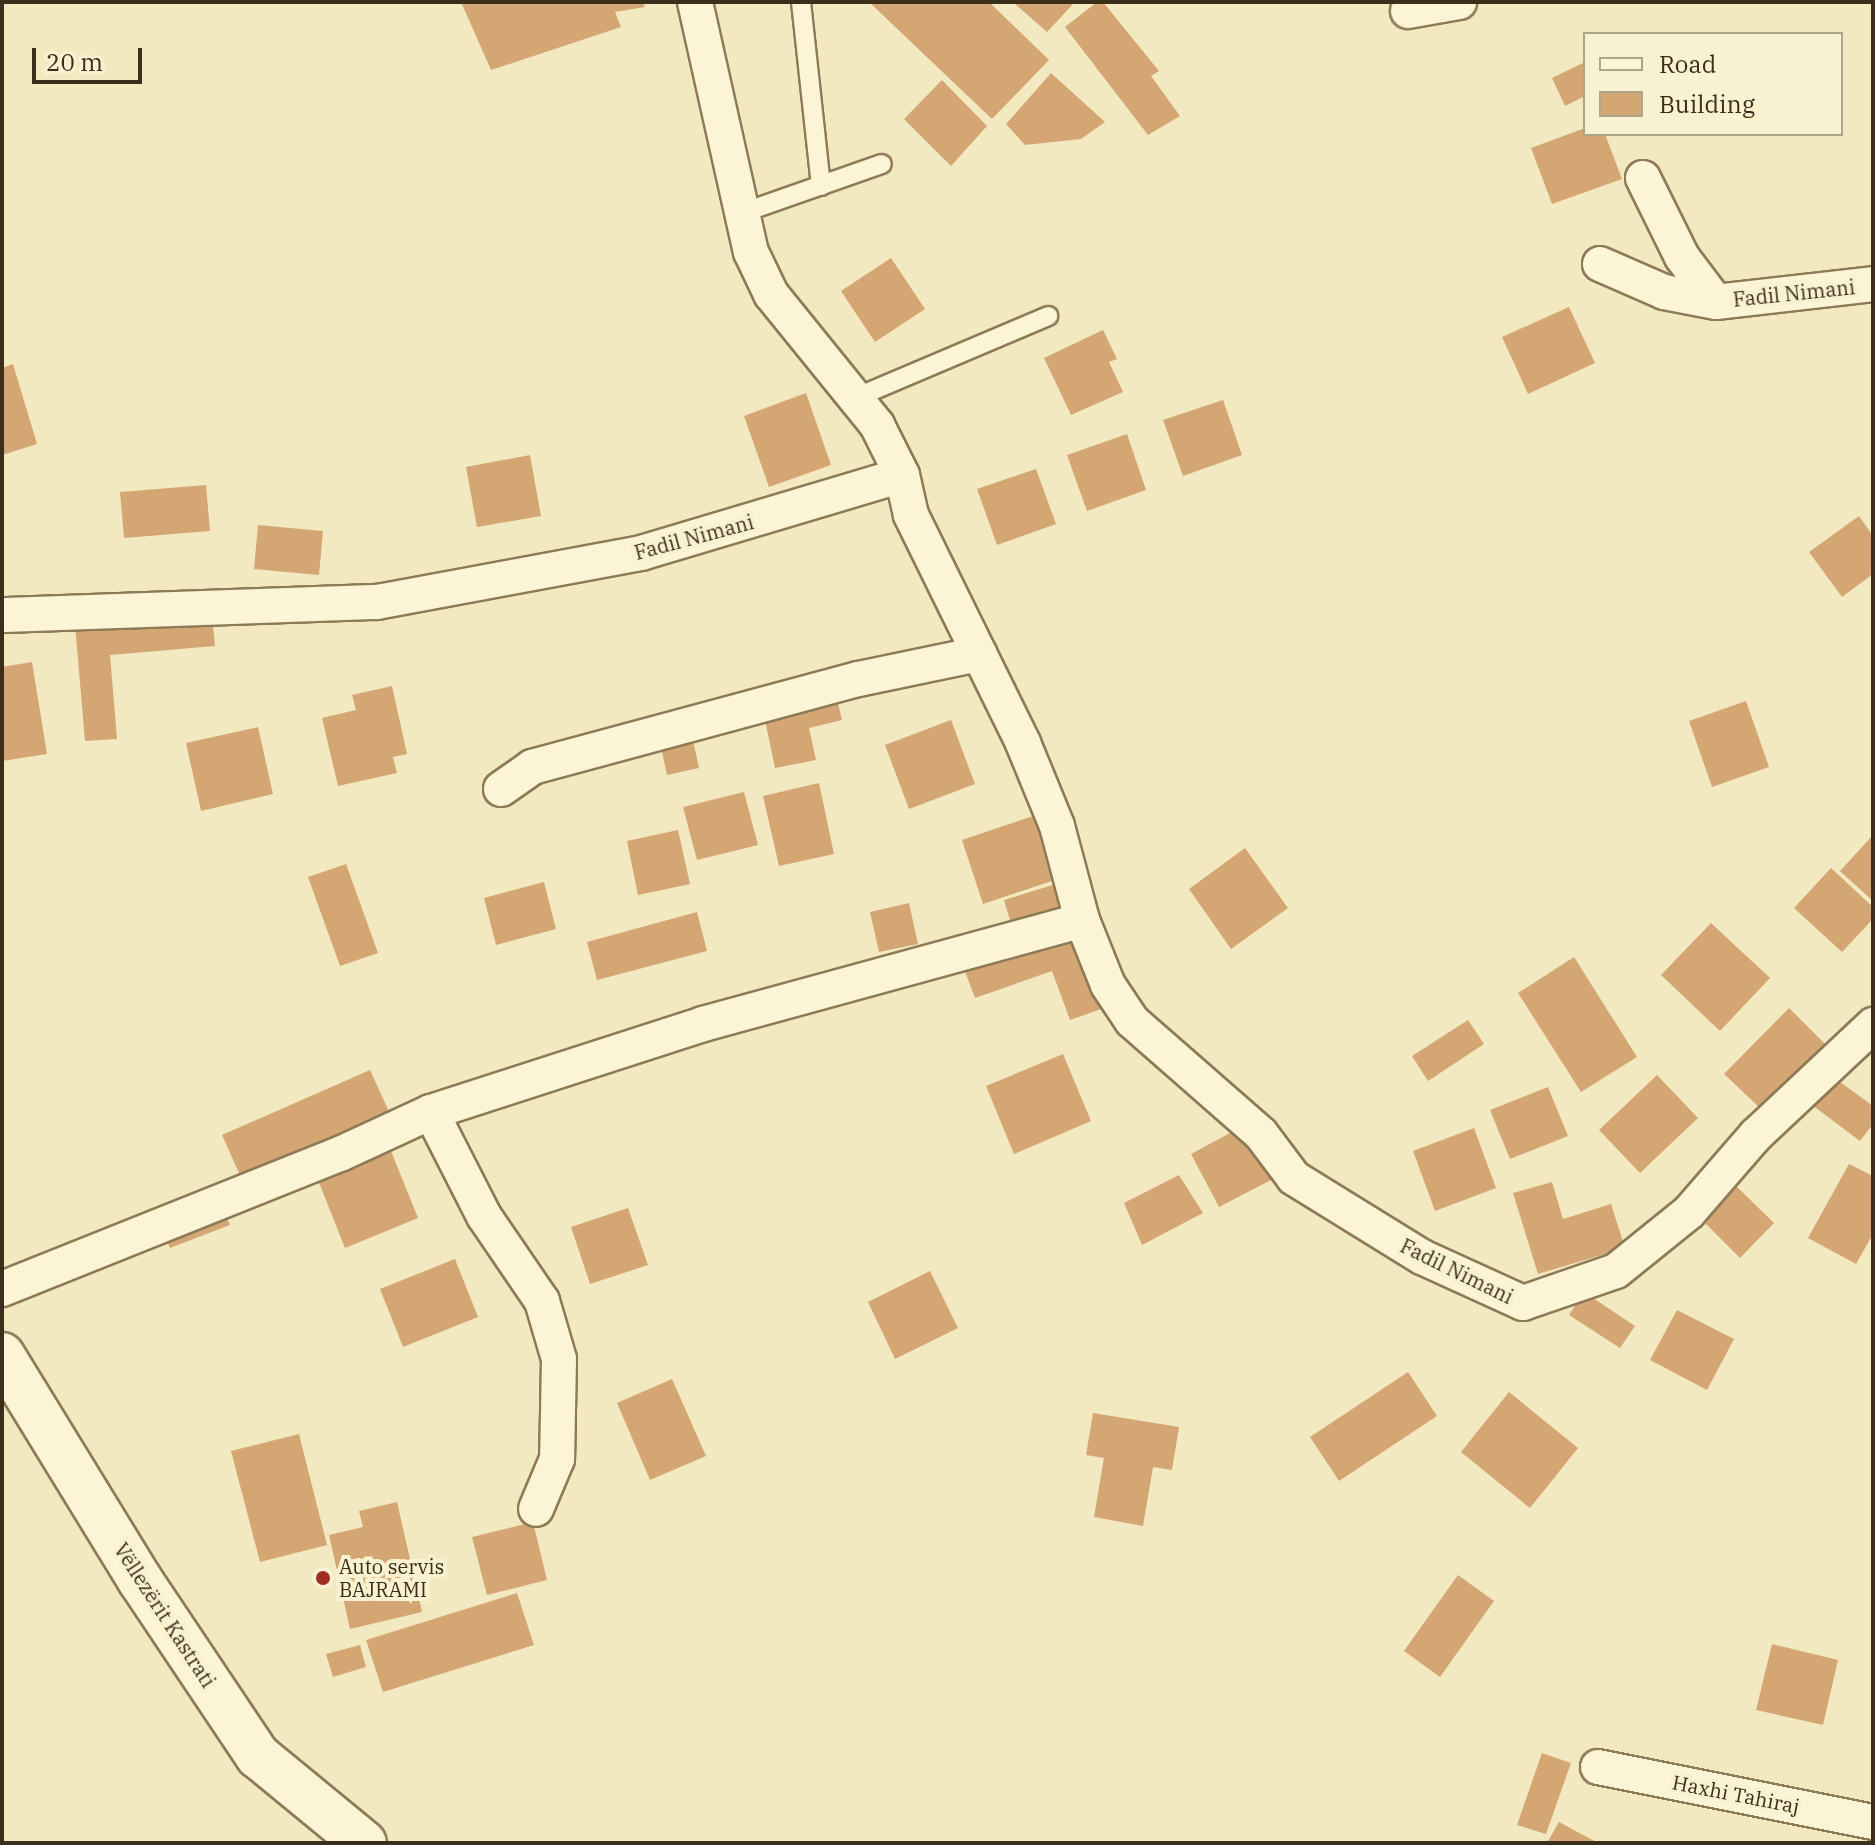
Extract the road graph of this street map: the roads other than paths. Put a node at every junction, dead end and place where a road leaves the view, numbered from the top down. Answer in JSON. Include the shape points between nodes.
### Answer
{"nodes":[{"id":1,"x":695,"y":2,"type":"edge"},
{"id":2,"x":801,"y":2,"type":"edge"},
{"id":3,"x":1459,"y":2,"type":"edge"},
{"id":4,"x":1408,"y":11,"type":"dead end"},
{"id":5,"x":882,"y":164,"type":"dead end"},
{"id":6,"x":1643,"y":178,"type":"dead end"},
{"id":7,"x":821,"y":186,"type":"junction"},
{"id":8,"x":742,"y":213,"type":"junction"},
{"id":9,"x":1600,"y":264,"type":"dead end"},
{"id":10,"x":1873,"y":284,"type":"edge"},
{"id":11,"x":1716,"y":302,"type":"junction"},
{"id":12,"x":1048,"y":316,"type":"dead end"},
{"id":13,"x":855,"y":398,"type":"junction"},
{"id":14,"x":902,"y":475,"type":"junction"},
{"id":15,"x":2,"y":615,"type":"edge"},
{"id":16,"x":979,"y":654,"type":"junction"},
{"id":17,"x":501,"y":789,"type":"dead end"},
{"id":18,"x":1082,"y":920,"type":"junction"},
{"id":19,"x":1873,"y":1025,"type":"edge"},
{"id":20,"x":431,"y":1112,"type":"junction"},
{"id":21,"x":2,"y":1289,"type":"edge"},
{"id":22,"x":2,"y":1355,"type":"edge"},
{"id":23,"x":536,"y":1509,"type":"dead end"},
{"id":24,"x":1598,"y":1767,"type":"dead end"},
{"id":25,"x":1873,"y":1822,"type":"edge"},
{"id":26,"x":364,"y":1843,"type":"edge"}],
"edges":[{"from":1,"to":8,"type":"street"},
{"from":2,"to":7,"type":"lane"},
{"from":3,"to":4,"type":"street"},
{"from":5,"to":7,"type":"lane"},
{"from":6,"to":11,"type":"street","name":"Fadil Nimani","via":[[1682,257]]},
{"from":7,"to":8,"type":"lane"},
{"from":8,"to":13,"type":"street","via":[[751,252],[771,294]]},
{"from":9,"to":11,"type":"street","via":[[1664,292]]},
{"from":10,"to":11,"type":"street","name":"Fadil Nimani"},
{"from":12,"to":13,"type":"lane"},
{"from":13,"to":14,"type":"street","via":[[877,425]]},
{"from":14,"to":15,"type":"street","name":"Fadil Nimani","via":[[641,553],[377,602]]},
{"from":14,"to":16,"type":"street","name":"Fadil Nimani","via":[[911,515]]},
{"from":16,"to":17,"type":"street","via":[[859,679],[532,767]]},
{"from":16,"to":18,"type":"street","name":"Fadil Nimani","via":[[1057,826]]},
{"from":18,"to":19,"type":"street","name":"Fadil Nimani","via":[[1108,985],[1132,1021],[1261,1134],[1294,1178],[1422,1257],[1523,1303],[1616,1271],[1689,1212],[1766,1125]]},
{"from":18,"to":20,"type":"street","via":[[703,1024]]},
{"from":20,"to":21,"type":"street","via":[[340,1154]]},
{"from":20,"to":23,"type":"street","via":[[484,1216],[542,1301],[559,1359],[557,1459]]},
{"from":22,"to":26,"type":"street","name":"Vëllezërit Kastrati","via":[[140,1580],[258,1756]]},
{"from":24,"to":25,"type":"street","name":"Haxhi Tahiraj"}]}
